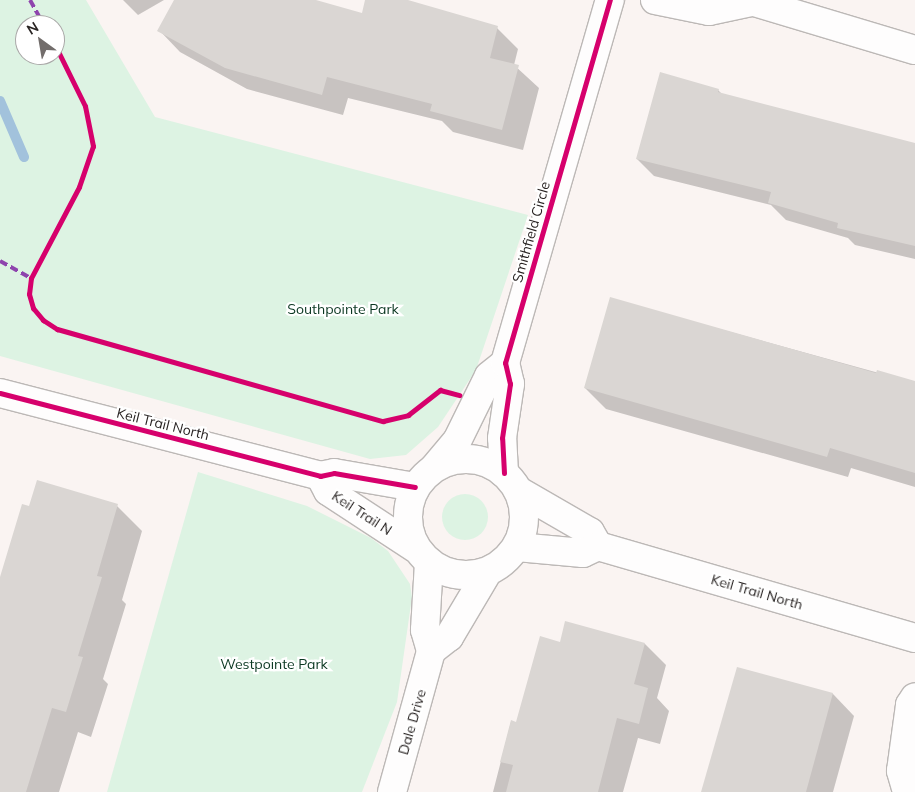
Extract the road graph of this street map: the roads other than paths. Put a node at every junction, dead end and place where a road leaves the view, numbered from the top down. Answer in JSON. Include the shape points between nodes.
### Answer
{"nodes":[{"id":1,"x":610,"y":0,"type":"edge"},
{"id":2,"x":655,"y":0,"type":"edge"},
{"id":3,"x":750,"y":1,"type":"edge"},
{"id":4,"x":915,"y":50,"type":"edge"},
{"id":5,"x":505,"y":363,"type":"junction"},
{"id":6,"x":0,"y":393,"type":"edge"},
{"id":7,"x":320,"y":476,"type":"junction"},
{"id":8,"x":424,"y":478,"type":"junction"},
{"id":9,"x":511,"y":482,"type":"junction"},
{"id":10,"x":598,"y":546,"type":"junction"},
{"id":11,"x":517,"y":547,"type":"junction"},
{"id":12,"x":422,"y":556,"type":"junction"},
{"id":13,"x":486,"y":573,"type":"junction"},
{"id":14,"x":915,"y":638,"type":"edge"},
{"id":15,"x":431,"y":651,"type":"junction"},
{"id":16,"x":915,"y":697,"type":"edge"},
{"id":17,"x":392,"y":792,"type":"edge"},
{"id":18,"x":907,"y":792,"type":"edge"}],
"edges":[{"from":1,"to":5,"type":"street","name":"Smithfield Circle"},
{"from":2,"to":3,"type":"street","via":[[710,11]]},
{"from":3,"to":4,"type":"street"},
{"from":5,"to":8,"type":"street","via":[[488,376],[457,441]]},
{"from":5,"to":9,"type":"street","name":"Smithfield Circle","via":[[510,384],[502,438]]},
{"from":6,"to":7,"type":"street","name":"Keil Trail North"},
{"from":7,"to":8,"type":"street","name":"Keil Trail N","via":[[334,473]]},
{"from":7,"to":12,"type":"street","name":"Keil Trail N","via":[[328,491]]},
{"from":8,"to":9,"type":"street","via":[[450,461],[469,459],[488,463]]},
{"from":8,"to":12,"type":"street","via":[[407,518]]},
{"from":9,"to":10,"type":"street","via":[[590,532]]},
{"from":9,"to":11,"type":"street","via":[[524,510],[524,529]]},
{"from":10,"to":11,"type":"street","via":[[583,553]]},
{"from":10,"to":14,"type":"street","name":"Keil Trail North"},
{"from":11,"to":13,"type":"street","via":[[504,562]]},
{"from":12,"to":13,"type":"street","via":[[446,573],[466,576]]},
{"from":12,"to":15,"type":"street","name":"Dale Drive","via":[[425,630]]},
{"from":13,"to":15,"type":"street","via":[[450,637]]},
{"from":15,"to":17,"type":"street","name":"Dale Drive"},
{"from":16,"to":18,"type":"street","via":[[910,705],[901,770]]}]}
